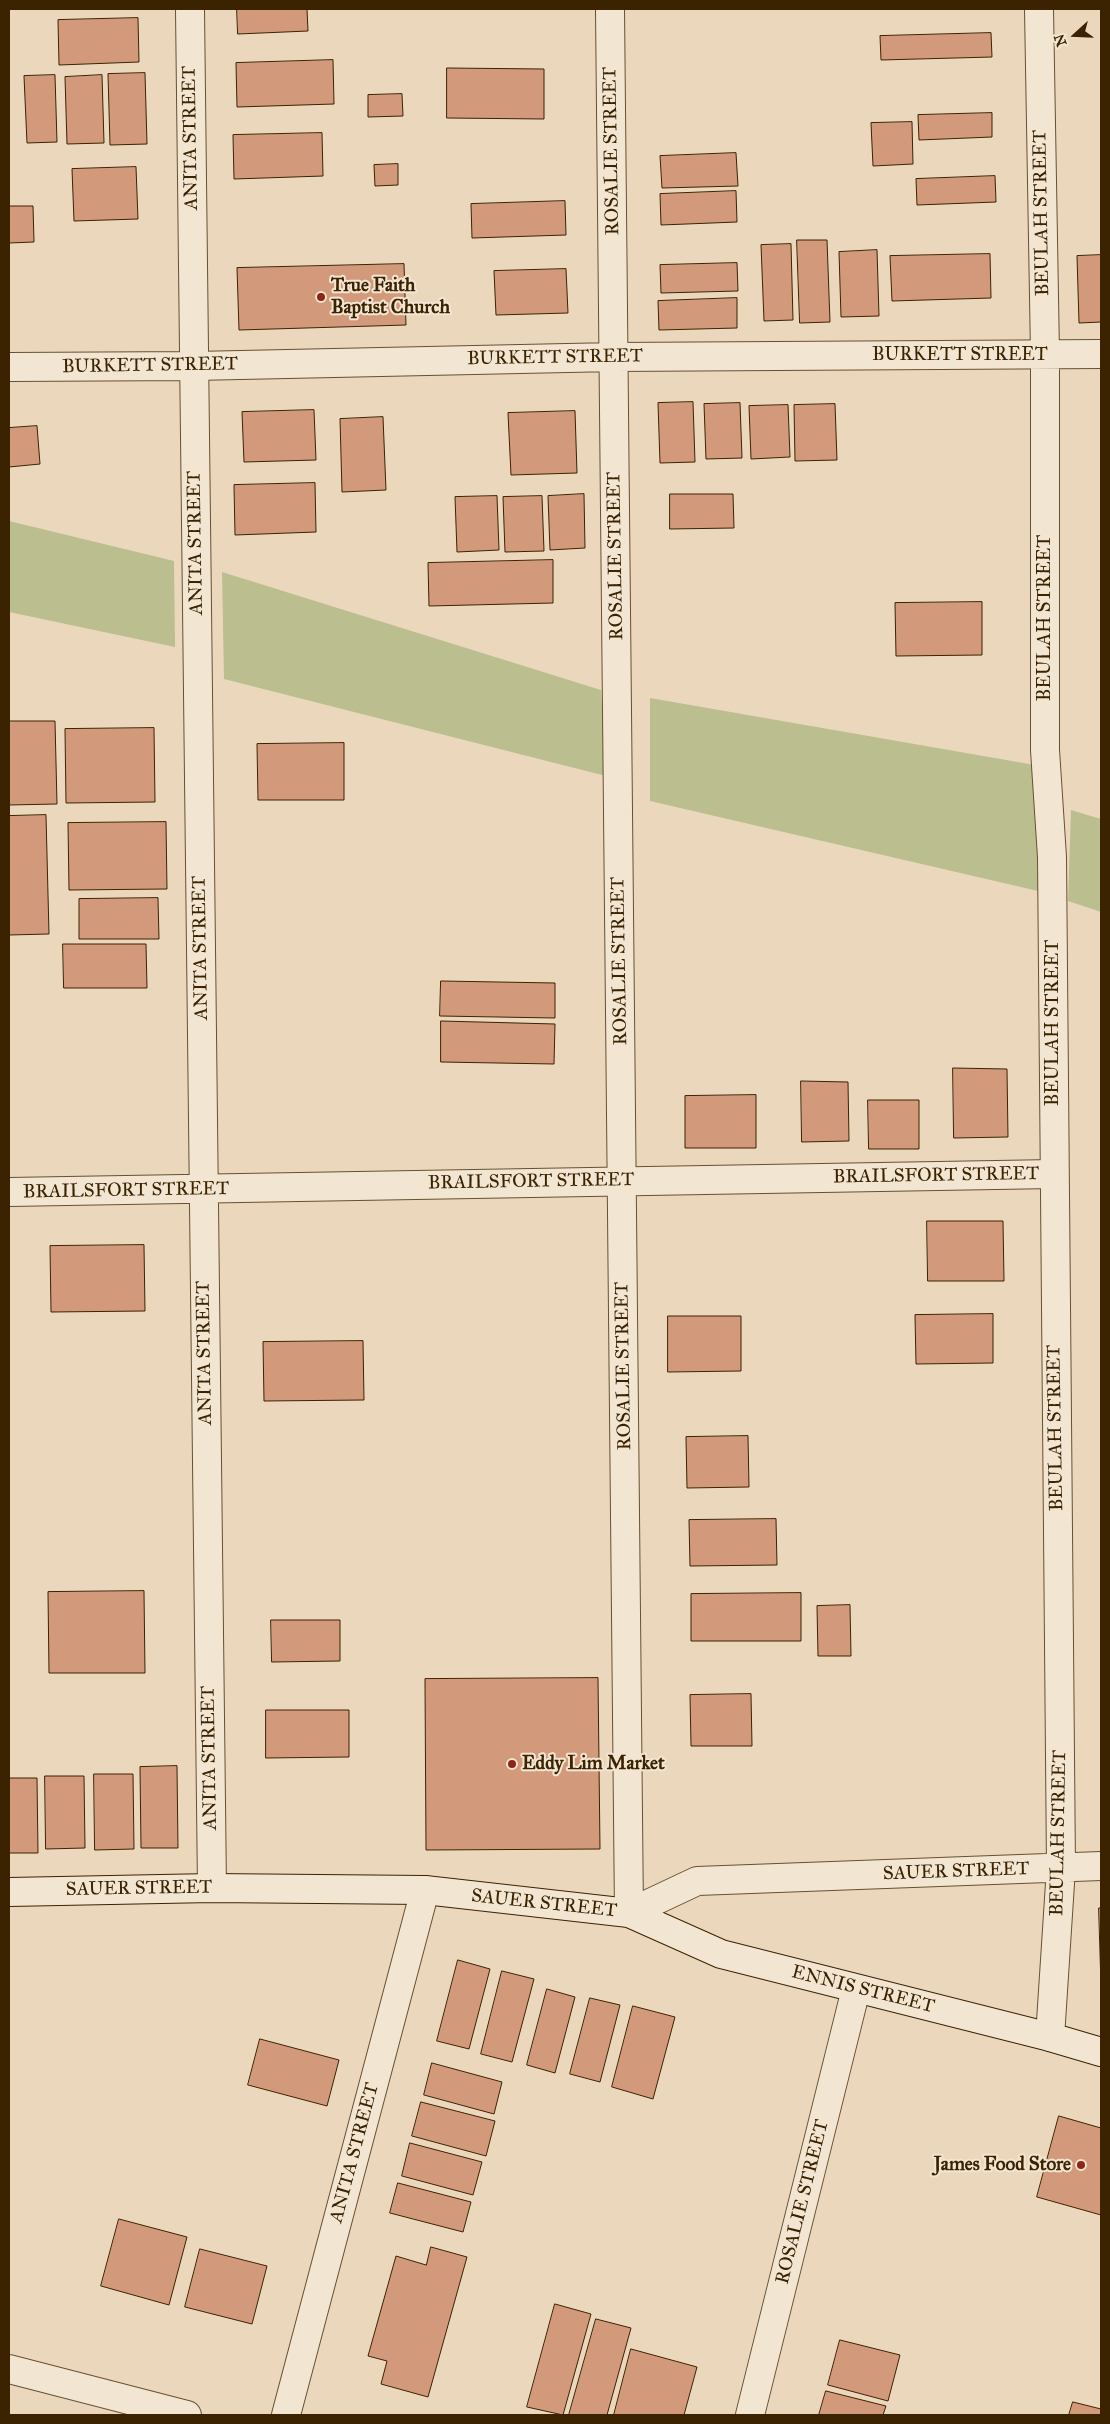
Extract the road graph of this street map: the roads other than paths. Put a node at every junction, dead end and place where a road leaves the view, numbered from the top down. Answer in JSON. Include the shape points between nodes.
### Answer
{"nodes":[{"id":1,"x":190,"y":9,"type":"edge"},
{"id":2,"x":610,"y":9,"type":"edge"},
{"id":3,"x":1039,"y":9,"type":"edge"},
{"id":4,"x":1045,"y":354,"type":"junction"},
{"id":5,"x":1101,"y":354,"type":"edge"},
{"id":6,"x":614,"y":357,"type":"junction"},
{"id":7,"x":194,"y":366,"type":"junction"},
{"id":8,"x":9,"y":367,"type":"edge"},
{"id":9,"x":1054,"y":1174,"type":"junction"},
{"id":10,"x":622,"y":1180,"type":"junction"},
{"id":11,"x":204,"y":1190,"type":"junction"},
{"id":12,"x":9,"y":1192,"type":"edge"},
{"id":13,"x":1101,"y":1866,"type":"edge"},
{"id":14,"x":1061,"y":1868,"type":"junction"},
{"id":15,"x":212,"y":1888,"type":"junction"},
{"id":16,"x":424,"y":1890,"type":"junction"},
{"id":17,"x":9,"y":1892,"type":"edge"},
{"id":18,"x":629,"y":1913,"type":"junction"},
{"id":19,"x":856,"y":1989,"type":"junction"},
{"id":20,"x":1050,"y":2037,"type":"junction"},
{"id":21,"x":1101,"y":2052,"type":"edge"},
{"id":22,"x":9,"y":2368,"type":"edge"},
{"id":23,"x":188,"y":2415,"type":"edge"},
{"id":24,"x":286,"y":2415,"type":"edge"},
{"id":25,"x":750,"y":2415,"type":"edge"}],
"edges":[{"from":1,"to":7,"type":"street","name":"ANITA STREET"},
{"from":2,"to":6,"type":"street","name":"ROSALIE STREET"},
{"from":3,"to":4,"type":"street","name":"BEULAH STREET"},
{"from":4,"to":5,"type":"street","name":"BURKETT STREET"},
{"from":4,"to":6,"type":"street","name":"BURKETT STREET"},
{"from":4,"to":9,"type":"street","name":"BEULAH STREET","via":[[1045,750],[1052,857]]},
{"from":6,"to":7,"type":"street","name":"BURKETT STREET"},
{"from":6,"to":10,"type":"street","name":"ROSALIE STREET"},
{"from":7,"to":8,"type":"street","name":"BURKETT STREET"},
{"from":7,"to":11,"type":"street","name":"ANITA STREET"},
{"from":9,"to":10,"type":"street","name":"BRAILSFORT STREET"},
{"from":9,"to":14,"type":"street","name":"BEULAH STREET"},
{"from":10,"to":11,"type":"street","name":"BRAILSFORT STREET"},
{"from":10,"to":18,"type":"street","name":"ROSALIE STREET"},
{"from":11,"to":12,"type":"street","name":"BRAILSFORT STREET"},
{"from":11,"to":15,"type":"street","name":"ANITA STREET"},
{"from":13,"to":14,"type":"street","name":"SAUER STREET"},
{"from":14,"to":18,"type":"street","name":"SAUER STREET","via":[[697,1881]]},
{"from":14,"to":20,"type":"street","name":"BEULAH STREET"},
{"from":15,"to":16,"type":"street","name":"SAUER STREET"},
{"from":15,"to":17,"type":"street","name":"SAUER STREET"},
{"from":16,"to":18,"type":"street","name":"SAUER STREET"},
{"from":16,"to":24,"type":"street","name":"ANITA STREET"},
{"from":18,"to":19,"type":"street","name":"ENNIS STREET","via":[[721,1954]]},
{"from":19,"to":20,"type":"street","name":"ENNIS STREET"},
{"from":19,"to":25,"type":"street","name":"ROSALIE STREET"},
{"from":20,"to":21,"type":"street","name":"ENNIS STREET"},
{"from":22,"to":23,"type":"street"}]}
